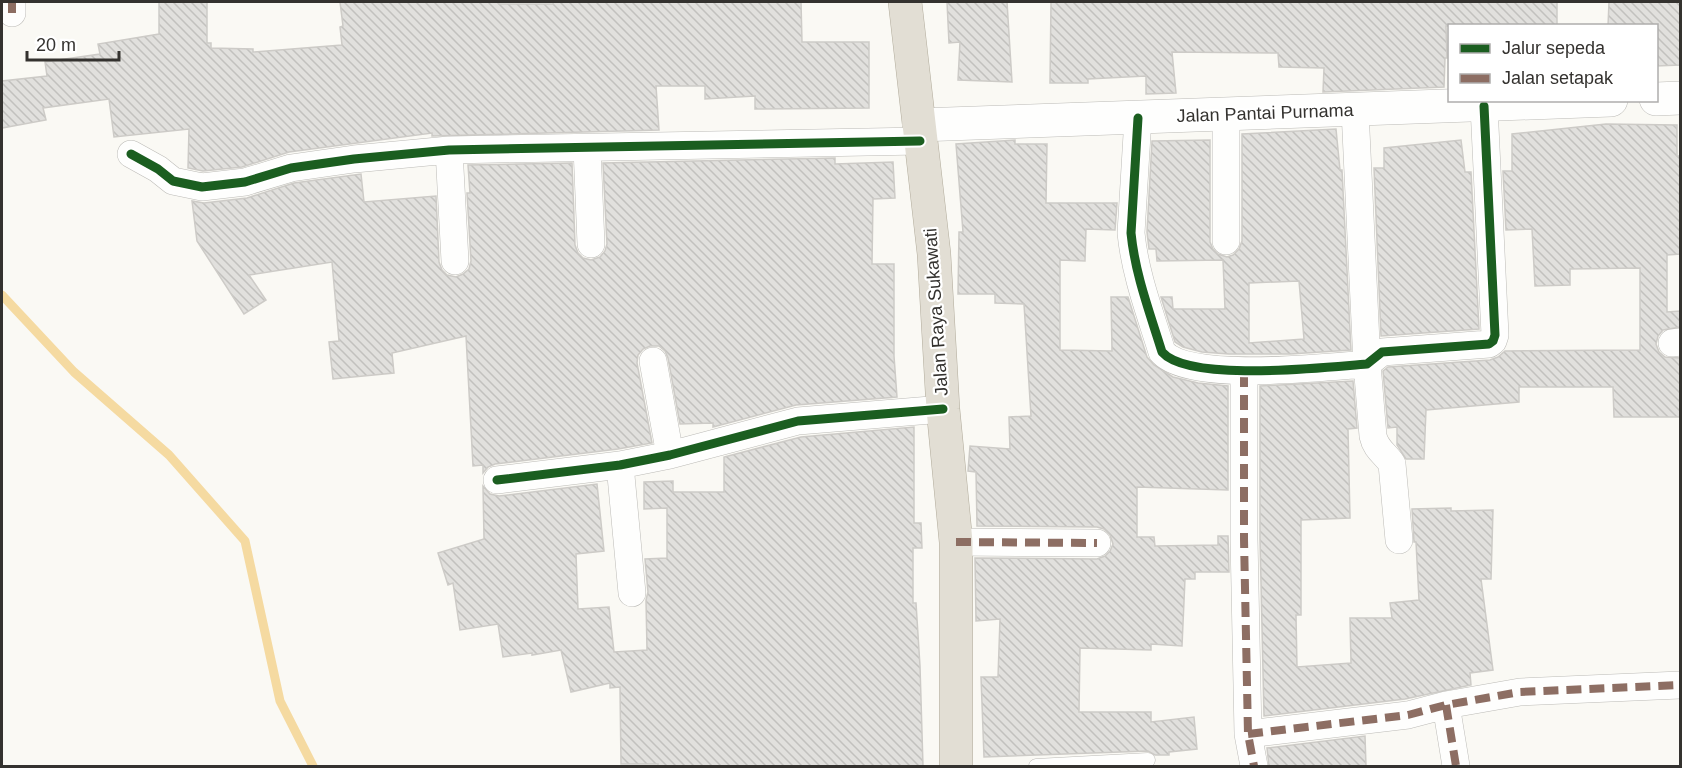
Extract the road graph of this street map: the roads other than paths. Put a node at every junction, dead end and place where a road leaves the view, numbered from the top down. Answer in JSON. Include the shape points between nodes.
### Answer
{"nodes":[{"id":1,"x":905,"y":2,"type":"edge"},
{"id":2,"x":1680,"y":98,"type":"edge"},
{"id":3,"x":1658,"y":99,"type":"edge"},
{"id":4,"x":1569,"y":102,"type":"edge"},
{"id":5,"x":1484,"y":106,"type":"junction"},
{"id":6,"x":1355,"y":110,"type":"junction"},
{"id":7,"x":1226,"y":115,"type":"junction"},
{"id":8,"x":1138,"y":118,"type":"junction"},
{"id":9,"x":920,"y":133,"type":"junction"},
{"id":10,"x":587,"y":148,"type":"junction"},
{"id":11,"x":449,"y":150,"type":"junction"},
{"id":12,"x":131,"y":154,"type":"dead end"},
{"id":13,"x":1226,"y":241,"type":"dead end"},
{"id":14,"x":591,"y":244,"type":"dead end"},
{"id":15,"x":455,"y":261,"type":"dead end"},
{"id":16,"x":653,"y":360,"type":"dead end"},
{"id":17,"x":1367,"y":364,"type":"junction"},
{"id":18,"x":1244,"y":372,"type":"junction"},
{"id":19,"x":943,"y":409,"type":"junction"},
{"id":20,"x":670,"y":455,"type":"junction"},
{"id":21,"x":620,"y":465,"type":"junction"},
{"id":22,"x":497,"y":480,"type":"dead end"},
{"id":23,"x":1399,"y":540,"type":"dead end"},
{"id":24,"x":956,"y":542,"type":"junction"},
{"id":25,"x":1097,"y":543,"type":"dead end"},
{"id":26,"x":632,"y":593,"type":"dead end"},
{"id":27,"x":1680,"y":685,"type":"edge"},
{"id":28,"x":1446,"y":705,"type":"junction"},
{"id":29,"x":1248,"y":734,"type":"junction"},
{"id":30,"x":1148,"y":760,"type":"dead end"},
{"id":31,"x":956,"y":766,"type":"edge"},
{"id":32,"x":1036,"y":766,"type":"edge"},
{"id":33,"x":1254,"y":766,"type":"edge"},
{"id":34,"x":1456,"y":766,"type":"edge"}],
"edges":[{"from":1,"to":9,"type":"highway","name":"Jalan Raya Sukawati"},
{"from":2,"to":3,"type":"street"},
{"from":4,"to":5,"type":"street","name":"Jalan Pantai Purnama"},
{"from":5,"to":6,"type":"street","name":"Jalan Pantai Purnama"},
{"from":5,"to":17,"type":"street","via":[[1493,341],[1382,352]]},
{"from":6,"to":7,"type":"street","name":"Jalan Pantai Purnama"},
{"from":6,"to":17,"type":"street"},
{"from":7,"to":8,"type":"street","name":"Jalan Pantai Purnama"},
{"from":7,"to":13,"type":"street"},
{"from":8,"to":9,"type":"street","name":"Jalan Pantai Purnama"},
{"from":8,"to":18,"type":"street","via":[[1132,249],[1162,352],[1169,360],[1184,365]]},
{"from":9,"to":10,"type":"street"},
{"from":9,"to":19,"type":"highway","name":"Jalan Raya Sukawati","via":[[934,254]]},
{"from":10,"to":11,"type":"street"},
{"from":10,"to":14,"type":"street"},
{"from":11,"to":12,"type":"street","via":[[291,168],[245,182],[202,186],[173,182]]},
{"from":11,"to":15,"type":"street"},
{"from":16,"to":20,"type":"street"},
{"from":17,"to":18,"type":"street"},
{"from":17,"to":23,"type":"street","via":[[1373,436],[1379,451],[1392,464]]},
{"from":18,"to":29,"type":"street"},
{"from":19,"to":20,"type":"street","via":[[798,421]]},
{"from":19,"to":24,"type":"highway","name":"Jalan Raya Sukawati"},
{"from":20,"to":21,"type":"street"},
{"from":21,"to":22,"type":"street"},
{"from":21,"to":26,"type":"street"},
{"from":24,"to":25,"type":"street"},
{"from":24,"to":31,"type":"highway","name":"Jalan Raya Sukawati"},
{"from":27,"to":28,"type":"street","via":[[1520,692]]},
{"from":28,"to":29,"type":"street","via":[[1408,715]]},
{"from":28,"to":34,"type":"street"},
{"from":29,"to":33,"type":"street"},
{"from":30,"to":32,"type":"lane"}]}
